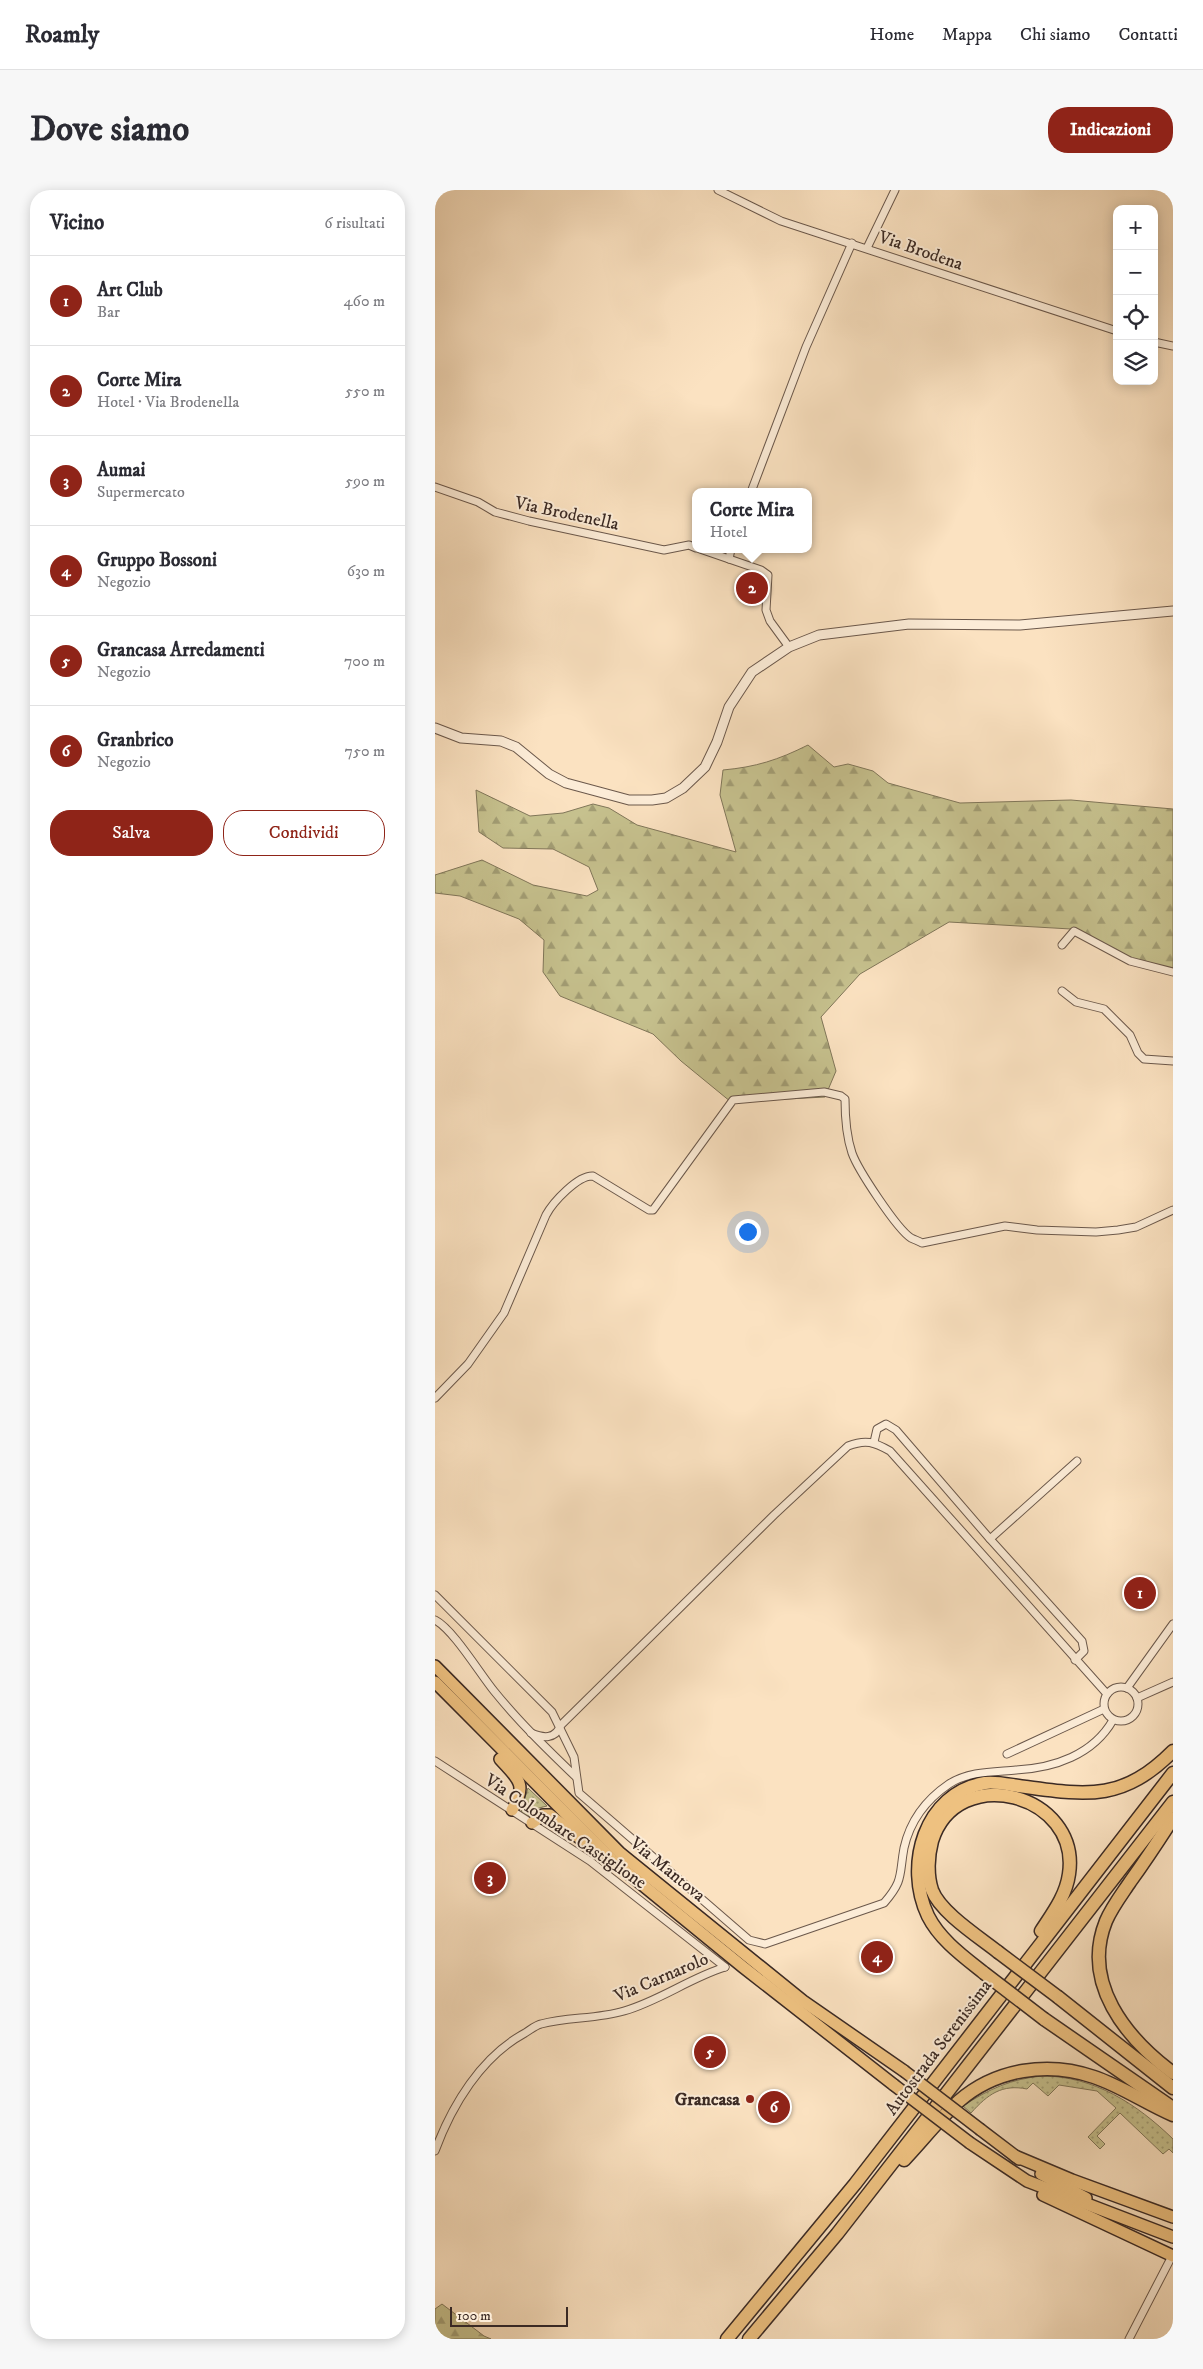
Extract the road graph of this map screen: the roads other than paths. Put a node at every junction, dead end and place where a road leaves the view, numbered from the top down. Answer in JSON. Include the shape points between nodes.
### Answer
{"nodes":[{"id":1,"x":718,"y":190,"type":"edge"},
{"id":2,"x":895,"y":190,"type":"edge"},
{"id":3,"x":853,"y":243,"type":"junction"},
{"id":4,"x":867,"y":248,"type":"junction"},
{"id":5,"x":1113,"y":330,"type":"edge"},
{"id":6,"x":1158,"y":343,"type":"edge"},
{"id":7,"x":1173,"y":346,"type":"edge"},
{"id":8,"x":435,"y":487,"type":"edge"},
{"id":9,"x":753,"y":488,"type":"edge"},
{"id":10,"x":692,"y":546,"type":"edge"},
{"id":11,"x":712,"y":553,"type":"edge"},
{"id":12,"x":730,"y":553,"type":"edge"},
{"id":13,"x":729,"y":559,"type":"junction"},
{"id":14,"x":1173,"y":611,"type":"edge"},
{"id":15,"x":789,"y":647,"type":"junction"},
{"id":16,"x":435,"y":728,"type":"edge"},
{"id":17,"x":1062,"y":945,"type":"dead end"},
{"id":18,"x":1173,"y":972,"type":"edge"},
{"id":19,"x":1062,"y":991,"type":"dead end"},
{"id":20,"x":1173,"y":1061,"type":"edge"},
{"id":21,"x":1173,"y":1210,"type":"edge"},
{"id":22,"x":435,"y":1398,"type":"edge"},
{"id":23,"x":874,"y":1442,"type":"junction"},
{"id":24,"x":1077,"y":1461,"type":"dead end"},
{"id":25,"x":990,"y":1539,"type":"junction"},
{"id":26,"x":435,"y":1595,"type":"edge"},
{"id":27,"x":435,"y":1620,"type":"edge"},
{"id":28,"x":1173,"y":1624,"type":"edge"},
{"id":29,"x":1075,"y":1660,"type":"junction"},
{"id":30,"x":435,"y":1666,"type":"edge"},
{"id":31,"x":435,"y":1682,"type":"edge"},
{"id":32,"x":1173,"y":1682,"type":"edge"},
{"id":33,"x":1127,"y":1688,"type":"junction"},
{"id":34,"x":1107,"y":1694,"type":"junction"},
{"id":35,"x":1137,"y":1698,"type":"junction"},
{"id":36,"x":1104,"y":1709,"type":"junction"},
{"id":37,"x":1113,"y":1720,"type":"junction"},
{"id":38,"x":561,"y":1726,"type":"junction"},
{"id":39,"x":479,"y":1729,"type":"junction"},
{"id":40,"x":531,"y":1733,"type":"junction"},
{"id":41,"x":1173,"y":1751,"type":"edge"},
{"id":42,"x":1007,"y":1754,"type":"dead end"},
{"id":43,"x":553,"y":1755,"type":"junction"},
{"id":44,"x":435,"y":1761,"type":"edge"},
{"id":45,"x":574,"y":1761,"type":"junction"},
{"id":46,"x":1173,"y":1773,"type":"edge"},
{"id":47,"x":577,"y":1778,"type":"junction"},
{"id":48,"x":1173,"y":1802,"type":"edge"},
{"id":49,"x":512,"y":1810,"type":"junction"},
{"id":50,"x":1173,"y":1818,"type":"edge"},
{"id":51,"x":532,"y":1823,"type":"junction"},
{"id":52,"x":611,"y":1860,"type":"junction"},
{"id":53,"x":725,"y":1967,"type":"joint"},
{"id":54,"x":997,"y":1999,"type":"junction"},
{"id":55,"x":1173,"y":2073,"type":"edge"},
{"id":56,"x":1173,"y":2088,"type":"edge"},
{"id":57,"x":1173,"y":2108,"type":"edge"},
{"id":58,"x":1173,"y":2116,"type":"edge"},
{"id":59,"x":435,"y":2152,"type":"edge"},
{"id":60,"x":1015,"y":2156,"type":"junction"},
{"id":61,"x":1011,"y":2172,"type":"junction"},
{"id":62,"x":862,"y":2203,"type":"junction"},
{"id":63,"x":1114,"y":2213,"type":"junction"},
{"id":64,"x":1173,"y":2217,"type":"edge"},
{"id":65,"x":1173,"y":2237,"type":"edge"},
{"id":66,"x":1173,"y":2256,"type":"edge"},
{"id":67,"x":727,"y":2339,"type":"edge"},
{"id":68,"x":749,"y":2339,"type":"edge"},
{"id":69,"x":1129,"y":2339,"type":"edge"}],
"edges":[{"from":1,"to":3,"type":"street","name":"Via Brodena","via":[[781,221]]},
{"from":2,"to":4,"type":"street"},
{"from":3,"to":4,"type":"street","name":"Via Brodena"},
{"from":3,"to":9,"type":"street","via":[[806,347]]},
{"from":4,"to":5,"type":"street","name":"Via Brodena"},
{"from":6,"to":7,"type":"street"},
{"from":8,"to":10,"type":"street","name":"Via Brodenella","via":[[478,502],[495,512],[529,521],[663,550]]},
{"from":11,"to":13,"type":"street"},
{"from":12,"to":13,"type":"street"},
{"from":13,"to":15,"type":"street","via":[[768,575],[766,610],[770,622]]},
{"from":14,"to":15,"type":"street","via":[[1020,625],[909,624],[819,635]]},
{"from":15,"to":16,"type":"street","via":[[753,672],[729,707],[705,767],[683,788],[666,798],[629,800],[591,791],[549,774],[516,747],[501,741],[461,738]]},
{"from":17,"to":18,"type":"street","via":[[1074,931],[1130,961]]},
{"from":19,"to":20,"type":"street","via":[[1076,1002],[1104,1009],[1130,1035],[1143,1059]]},
{"from":21,"to":22,"type":"street","via":[[1136,1227],[1096,1232],[1005,1226],[922,1243],[911,1238],[858,1167],[845,1121],[845,1099],[824,1092],[775,1098],[740,1097],[733,1100],[653,1210],[593,1176],[582,1178],[553,1203],[504,1313],[468,1364]]},
{"from":23,"to":25,"type":"street","via":[[877,1429],[886,1424],[896,1430]]},
{"from":23,"to":29,"type":"street","via":[[890,1451]]},
{"from":23,"to":38,"type":"street","via":[[861,1441],[848,1446]]},
{"from":24,"to":25,"type":"street"},
{"from":25,"to":29,"type":"street","via":[[1082,1641],[1084,1651]]},
{"from":26,"to":38,"type":"street","via":[[553,1712]]},
{"from":27,"to":40,"type":"street","via":[[447,1630],[494,1692]]},
{"from":28,"to":33,"type":"street"},
{"from":29,"to":34,"type":"street"},
{"from":30,"to":60,"type":"highway","name":"Via Mantova","bridge":true,"via":[[620,1853],[803,2001],[904,2071]]},
{"from":31,"to":39,"type":"highway","name":"Via Mantova"},
{"from":32,"to":35,"type":"street"},
{"from":33,"to":34,"type":"street","via":[[1116,1688]]},
{"from":33,"to":35,"type":"street"},
{"from":34,"to":36,"type":"street"},
{"from":35,"to":37,"type":"street","via":[[1137,1710],[1130,1719]]},
{"from":36,"to":37,"type":"street"},
{"from":36,"to":42,"type":"street"},
{"from":37,"to":47,"type":"street","via":[[1095,1744],[1054,1764],[973,1774],[951,1783],[928,1800],[913,1822],[904,1847],[897,1888],[884,1903],[765,1944],[749,1940],[579,1793]]},
{"from":38,"to":40,"type":"street","via":[[555,1735],[547,1738]]},
{"from":38,"to":45,"type":"street"},
{"from":39,"to":49,"type":"highway","via":[[519,1781],[522,1789]]},
{"from":39,"to":52,"type":"highway","name":"Via Mantova"},
{"from":40,"to":43,"type":"street"},
{"from":41,"to":57,"type":"highway","bridge":true,"via":[[1142,1777],[1108,1792],[1075,1794],[985,1783],[963,1791],[943,1805],[926,1825],[918,1878],[929,1916],[956,1951],[1044,2019]]},
{"from":43,"to":45,"type":"street"},
{"from":43,"to":47,"type":"street"},
{"from":44,"to":49,"type":"street","name":"Via Colombare Castiglione"},
{"from":45,"to":47,"type":"street"},
{"from":46,"to":54,"type":"highway","name":"Autostrada Serenissima"},
{"from":48,"to":62,"type":"highway","name":"Autostrada Serenissima"},
{"from":49,"to":51,"type":"street","name":"Via Colombare Castiglione"},
{"from":50,"to":55,"type":"highway","via":[[1110,1911],[1102,1934],[1100,1958],[1104,1986],[1117,2018],[1139,2044]]},
{"from":51,"to":52,"type":"highway","via":[[543,1815],[550,1815]]},
{"from":51,"to":53,"type":"street","name":"Via Colombare Castiglione","via":[[591,1861]]},
{"from":52,"to":61,"type":"highway","name":"Via Mantova","bridge":true,"via":[[743,1967]]},
{"from":53,"to":59,"type":"street","name":"Via Carnarolo","via":[[624,2011],[540,2024],[517,2037],[496,2053],[467,2088],[444,2126]]},
{"from":54,"to":56,"type":"highway","bridge":true,"via":[[1060,1902],[1069,1874],[1069,1858],[1063,1835],[1046,1813],[1023,1799],[990,1794],[967,1800],[948,1813],[934,1834],[928,1854],[932,1890],[943,1906],[998,1952],[1058,1997]]},
{"from":54,"to":67,"type":"highway","name":"Autostrada Serenissima","via":[[855,2184]]},
{"from":58,"to":62,"type":"highway","via":[[1081,2073],[1042,2068],[1001,2076],[957,2103]]},
{"from":60,"to":63,"type":"highway","via":[[1047,2178]]},
{"from":60,"to":64,"type":"highway"},
{"from":61,"to":63,"type":"highway","via":[[1065,2197]]},
{"from":61,"to":66,"type":"highway","via":[[1046,2197]]},
{"from":62,"to":68,"type":"highway","name":"Autostrada Serenissima"},
{"from":63,"to":65,"type":"highway"},
{"from":66,"to":69,"type":"street"}]}
